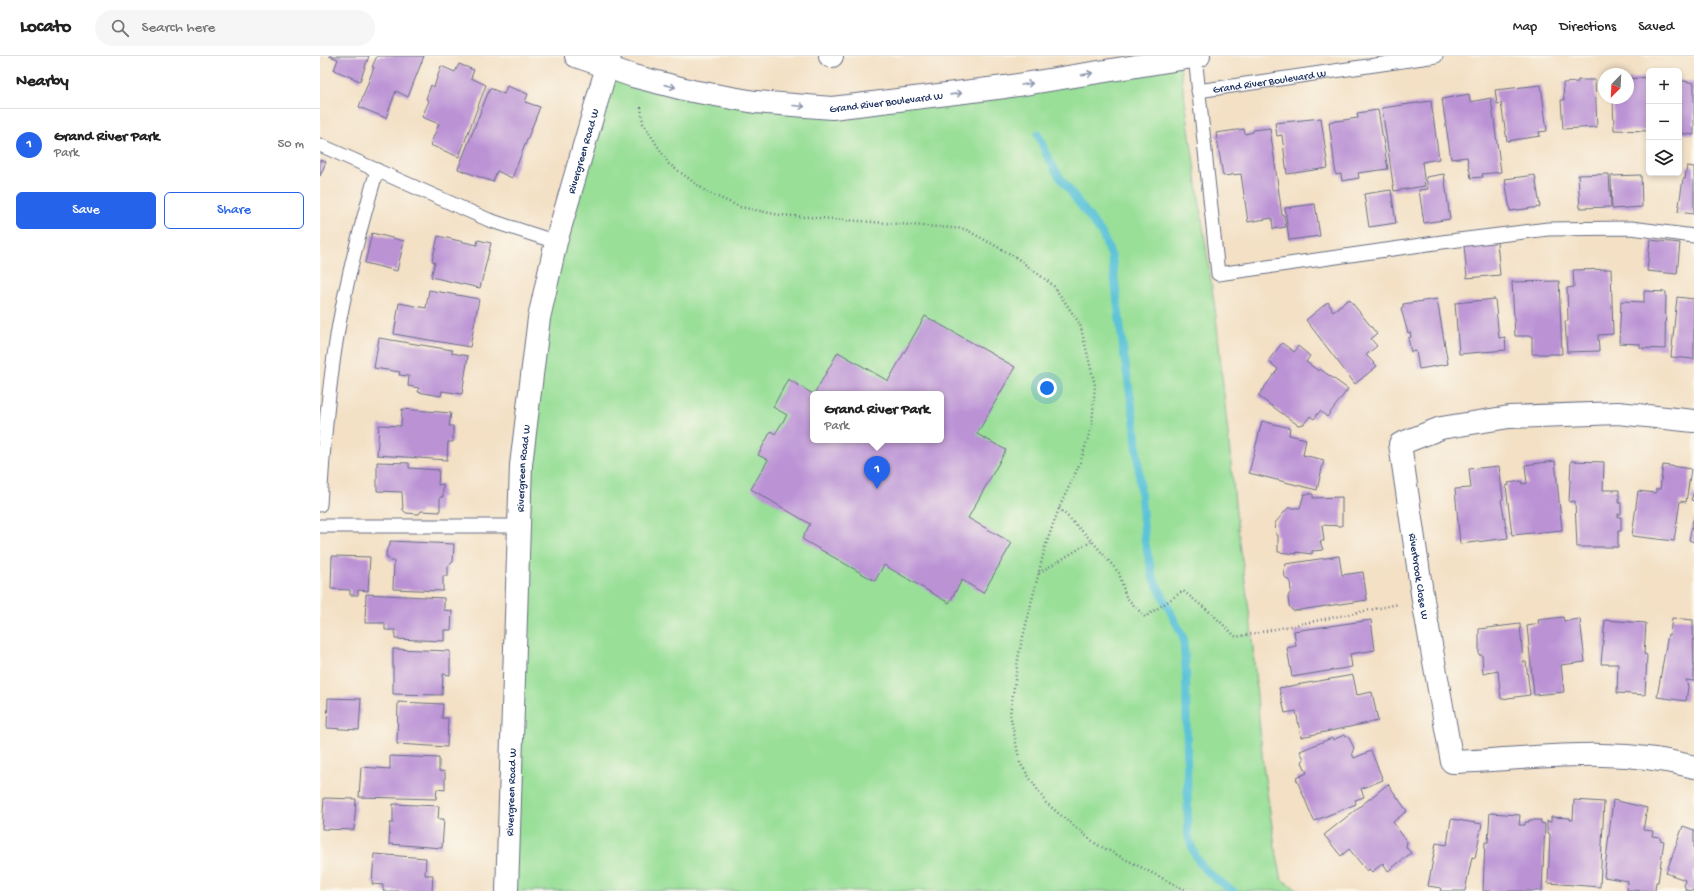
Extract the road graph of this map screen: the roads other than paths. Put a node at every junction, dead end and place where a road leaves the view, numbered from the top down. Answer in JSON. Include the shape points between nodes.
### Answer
{"nodes":[{"id":1,"x":576,"y":56,"type":"edge"},
{"id":2,"x":1195,"y":56,"type":"edge"},
{"id":3,"x":1199,"y":56,"type":"edge"},
{"id":4,"x":1436,"y":56,"type":"edge"},
{"id":5,"x":608,"y":62,"type":"edge"},
{"id":6,"x":1198,"y":91,"type":"junction"},
{"id":7,"x":320,"y":145,"type":"edge"},
{"id":8,"x":377,"y":170,"type":"junction"},
{"id":9,"x":1694,"y":236,"type":"edge"},
{"id":10,"x":556,"y":242,"type":"junction"},
{"id":11,"x":1694,"y":421,"type":"edge"},
{"id":12,"x":320,"y":505,"type":"edge"},
{"id":13,"x":320,"y":526,"type":"edge"},
{"id":14,"x":519,"y":526,"type":"junction"},
{"id":15,"x":1694,"y":767,"type":"edge"},
{"id":16,"x":507,"y":891,"type":"edge"}],
"edges":[{"from":1,"to":5,"type":"street","name":"Grand River Boulevard W"},
{"from":2,"to":3,"type":"street","name":"Grand River Boulevard W"},
{"from":5,"to":2,"type":"street","name":"Grand River Boulevard W","one_way":true,"via":[[692,91],[755,102],[832,108],[1005,88]]},
{"from":2,"to":6,"type":"lane"},
{"from":4,"to":6,"type":"lane","name":"Grand River Boulevard W"},
{"from":5,"to":10,"type":"street","name":"Rivergreen Road W"},
{"from":6,"to":9,"type":"lane","via":[[1218,274],[1442,242],[1548,230],[1631,228]]},
{"from":7,"to":8,"type":"lane"},
{"from":8,"to":10,"type":"lane","via":[[489,220]]},
{"from":8,"to":12,"type":"lane","via":[[357,239],[337,336],[323,448]]},
{"from":10,"to":14,"type":"street","name":"Rivergreen Road W","via":[[539,318],[521,465]]},
{"from":11,"to":15,"type":"street","name":"Riverbrook Close W","via":[[1618,413],[1509,417],[1442,428],[1400,444],[1423,600],[1452,762],[1615,754],[1670,761]]},
{"from":13,"to":14,"type":"lane"},
{"from":14,"to":16,"type":"street","name":"Rivergreen Road W"}]}
